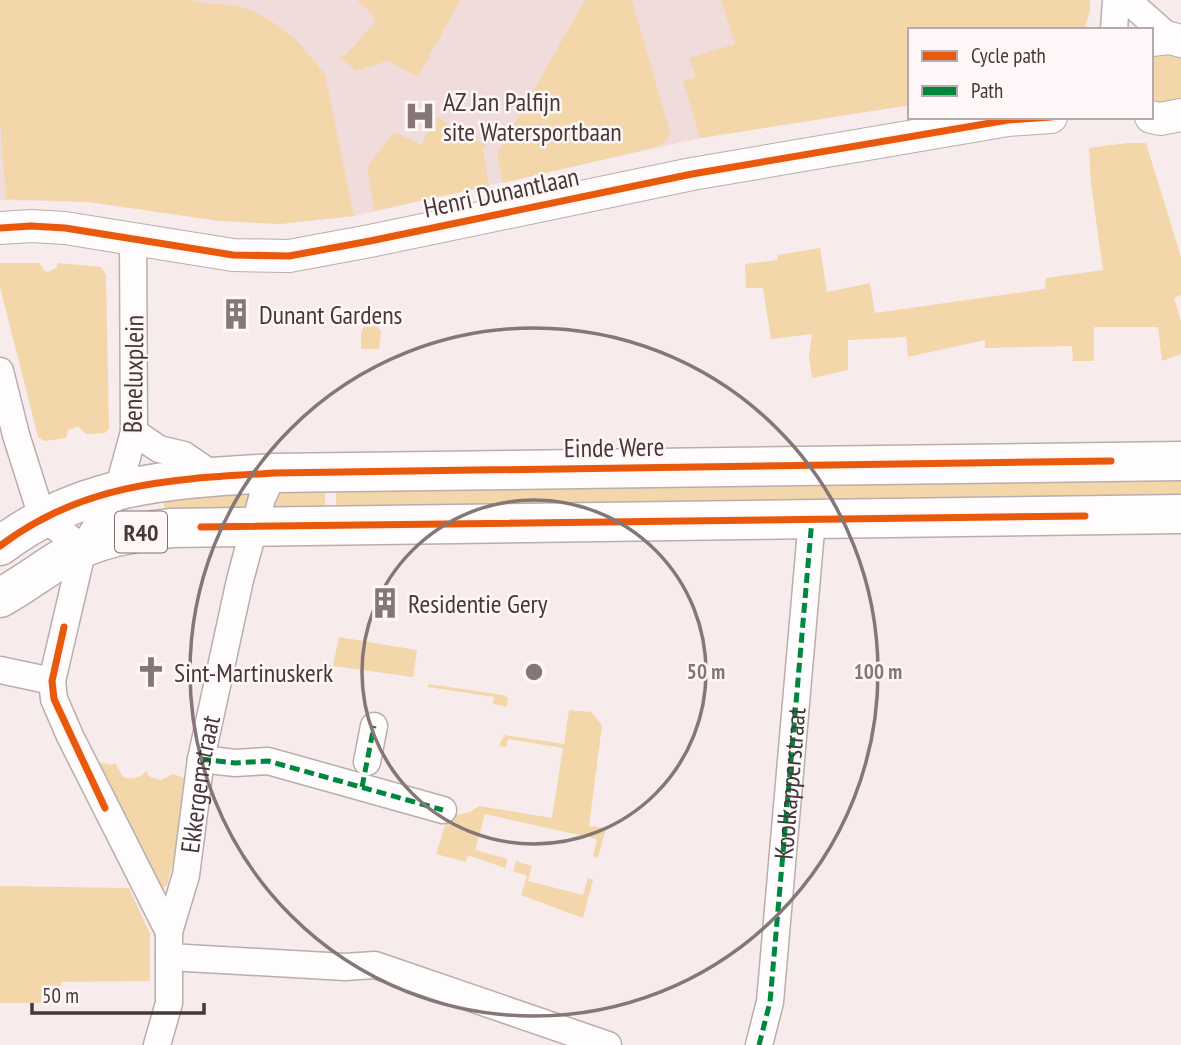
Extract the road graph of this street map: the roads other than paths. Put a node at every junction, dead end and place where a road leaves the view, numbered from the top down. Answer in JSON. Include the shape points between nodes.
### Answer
{"nodes":[{"id":1,"x":1116,"y":0,"type":"edge"},
{"id":2,"x":1127,"y":0,"type":"edge"},
{"id":3,"x":1114,"y":28,"type":"edge"},
{"id":4,"x":1167,"y":39,"type":"edge"},
{"id":5,"x":1012,"y":119,"type":"edge"},
{"id":6,"x":0,"y":228,"type":"edge"},
{"id":7,"x":133,"y":238,"type":"junction"},
{"id":8,"x":0,"y":371,"type":"edge"},
{"id":9,"x":134,"y":432,"type":"junction"},
{"id":10,"x":1181,"y":461,"type":"edge"},
{"id":11,"x":274,"y":473,"type":"junction"},
{"id":12,"x":216,"y":477,"type":"junction"},
{"id":13,"x":118,"y":490,"type":"junction"},
{"id":14,"x":1181,"y":514,"type":"edge"},
{"id":15,"x":42,"y":517,"type":"junction"},
{"id":16,"x":813,"y":519,"type":"junction"},
{"id":17,"x":254,"y":526,"type":"junction"},
{"id":18,"x":0,"y":546,"type":"edge"},
{"id":19,"x":83,"y":548,"type":"junction"},
{"id":20,"x":0,"y":598,"type":"edge"},
{"id":21,"x":0,"y":670,"type":"edge"},
{"id":22,"x":52,"y":681,"type":"junction"},
{"id":23,"x":374,"y":726,"type":"dead end"},
{"id":24,"x":201,"y":759,"type":"junction"},
{"id":25,"x":364,"y":777,"type":"junction"},
{"id":26,"x":443,"y":810,"type":"dead end"},
{"id":27,"x":169,"y":944,"type":"junction"},
{"id":28,"x":157,"y":1045,"type":"edge"},
{"id":29,"x":608,"y":1045,"type":"edge"},
{"id":30,"x":759,"y":1045,"type":"edge"}],
"edges":[{"from":1,"to":3,"type":"street"},
{"from":2,"to":4,"type":"street"},
{"from":5,"to":7,"type":"street","name":"Henri Dunantlaan","via":[[692,174],[289,256],[233,255]]},
{"from":6,"to":7,"type":"street","name":"Henri Dunantlaan","via":[[65,228]]},
{"from":7,"to":9,"type":"street","name":"Beneluxplein"},
{"from":8,"to":15,"type":"street"},
{"from":9,"to":12,"type":"street"},
{"from":9,"to":13,"type":"street","name":"Beneluxplein"},
{"from":10,"to":11,"type":"main road","name":"Einde Were","number":"R40"},
{"from":11,"to":12,"type":"main road","name":"Einde Were","number":"R40"},
{"from":11,"to":17,"type":"street","name":"Ekkergemstraat"},
{"from":12,"to":13,"type":"main road","name":"Einde Were","number":"R40"},
{"from":13,"to":15,"type":"main road","number":"R40"},
{"from":13,"to":19,"type":"street","name":"Beneluxplein"},
{"from":14,"to":16,"type":"main road","number":"R40"},
{"from":15,"to":18,"type":"main road","number":"R40"},
{"from":15,"to":19,"type":"street"},
{"from":16,"to":17,"type":"main road","number":"R40"},
{"from":16,"to":30,"type":"street","name":"Koolkapperstraat","via":[[769,1002]]},
{"from":17,"to":19,"type":"main road","number":"R40","via":[[145,531]]},
{"from":17,"to":24,"type":"street","name":"Ekkergemstraat"},
{"from":19,"to":20,"type":"main road","number":"R40"},
{"from":19,"to":22,"type":"street","name":"Ekkergemstraat"},
{"from":21,"to":22,"type":"street"},
{"from":22,"to":27,"type":"street","name":"Ekkergemstraat","via":[[54,699],[70,736]]},
{"from":23,"to":25,"type":"street"},
{"from":24,"to":25,"type":"street","via":[[268,761]]},
{"from":24,"to":27,"type":"street","name":"Ekkergemstraat","via":[[186,875]]},
{"from":25,"to":26,"type":"street"},
{"from":27,"to":28,"type":"street","name":"Ekkergemstraat","via":[[169,1003]]},
{"from":27,"to":29,"type":"street","via":[[345,967],[375,965]]}]}
